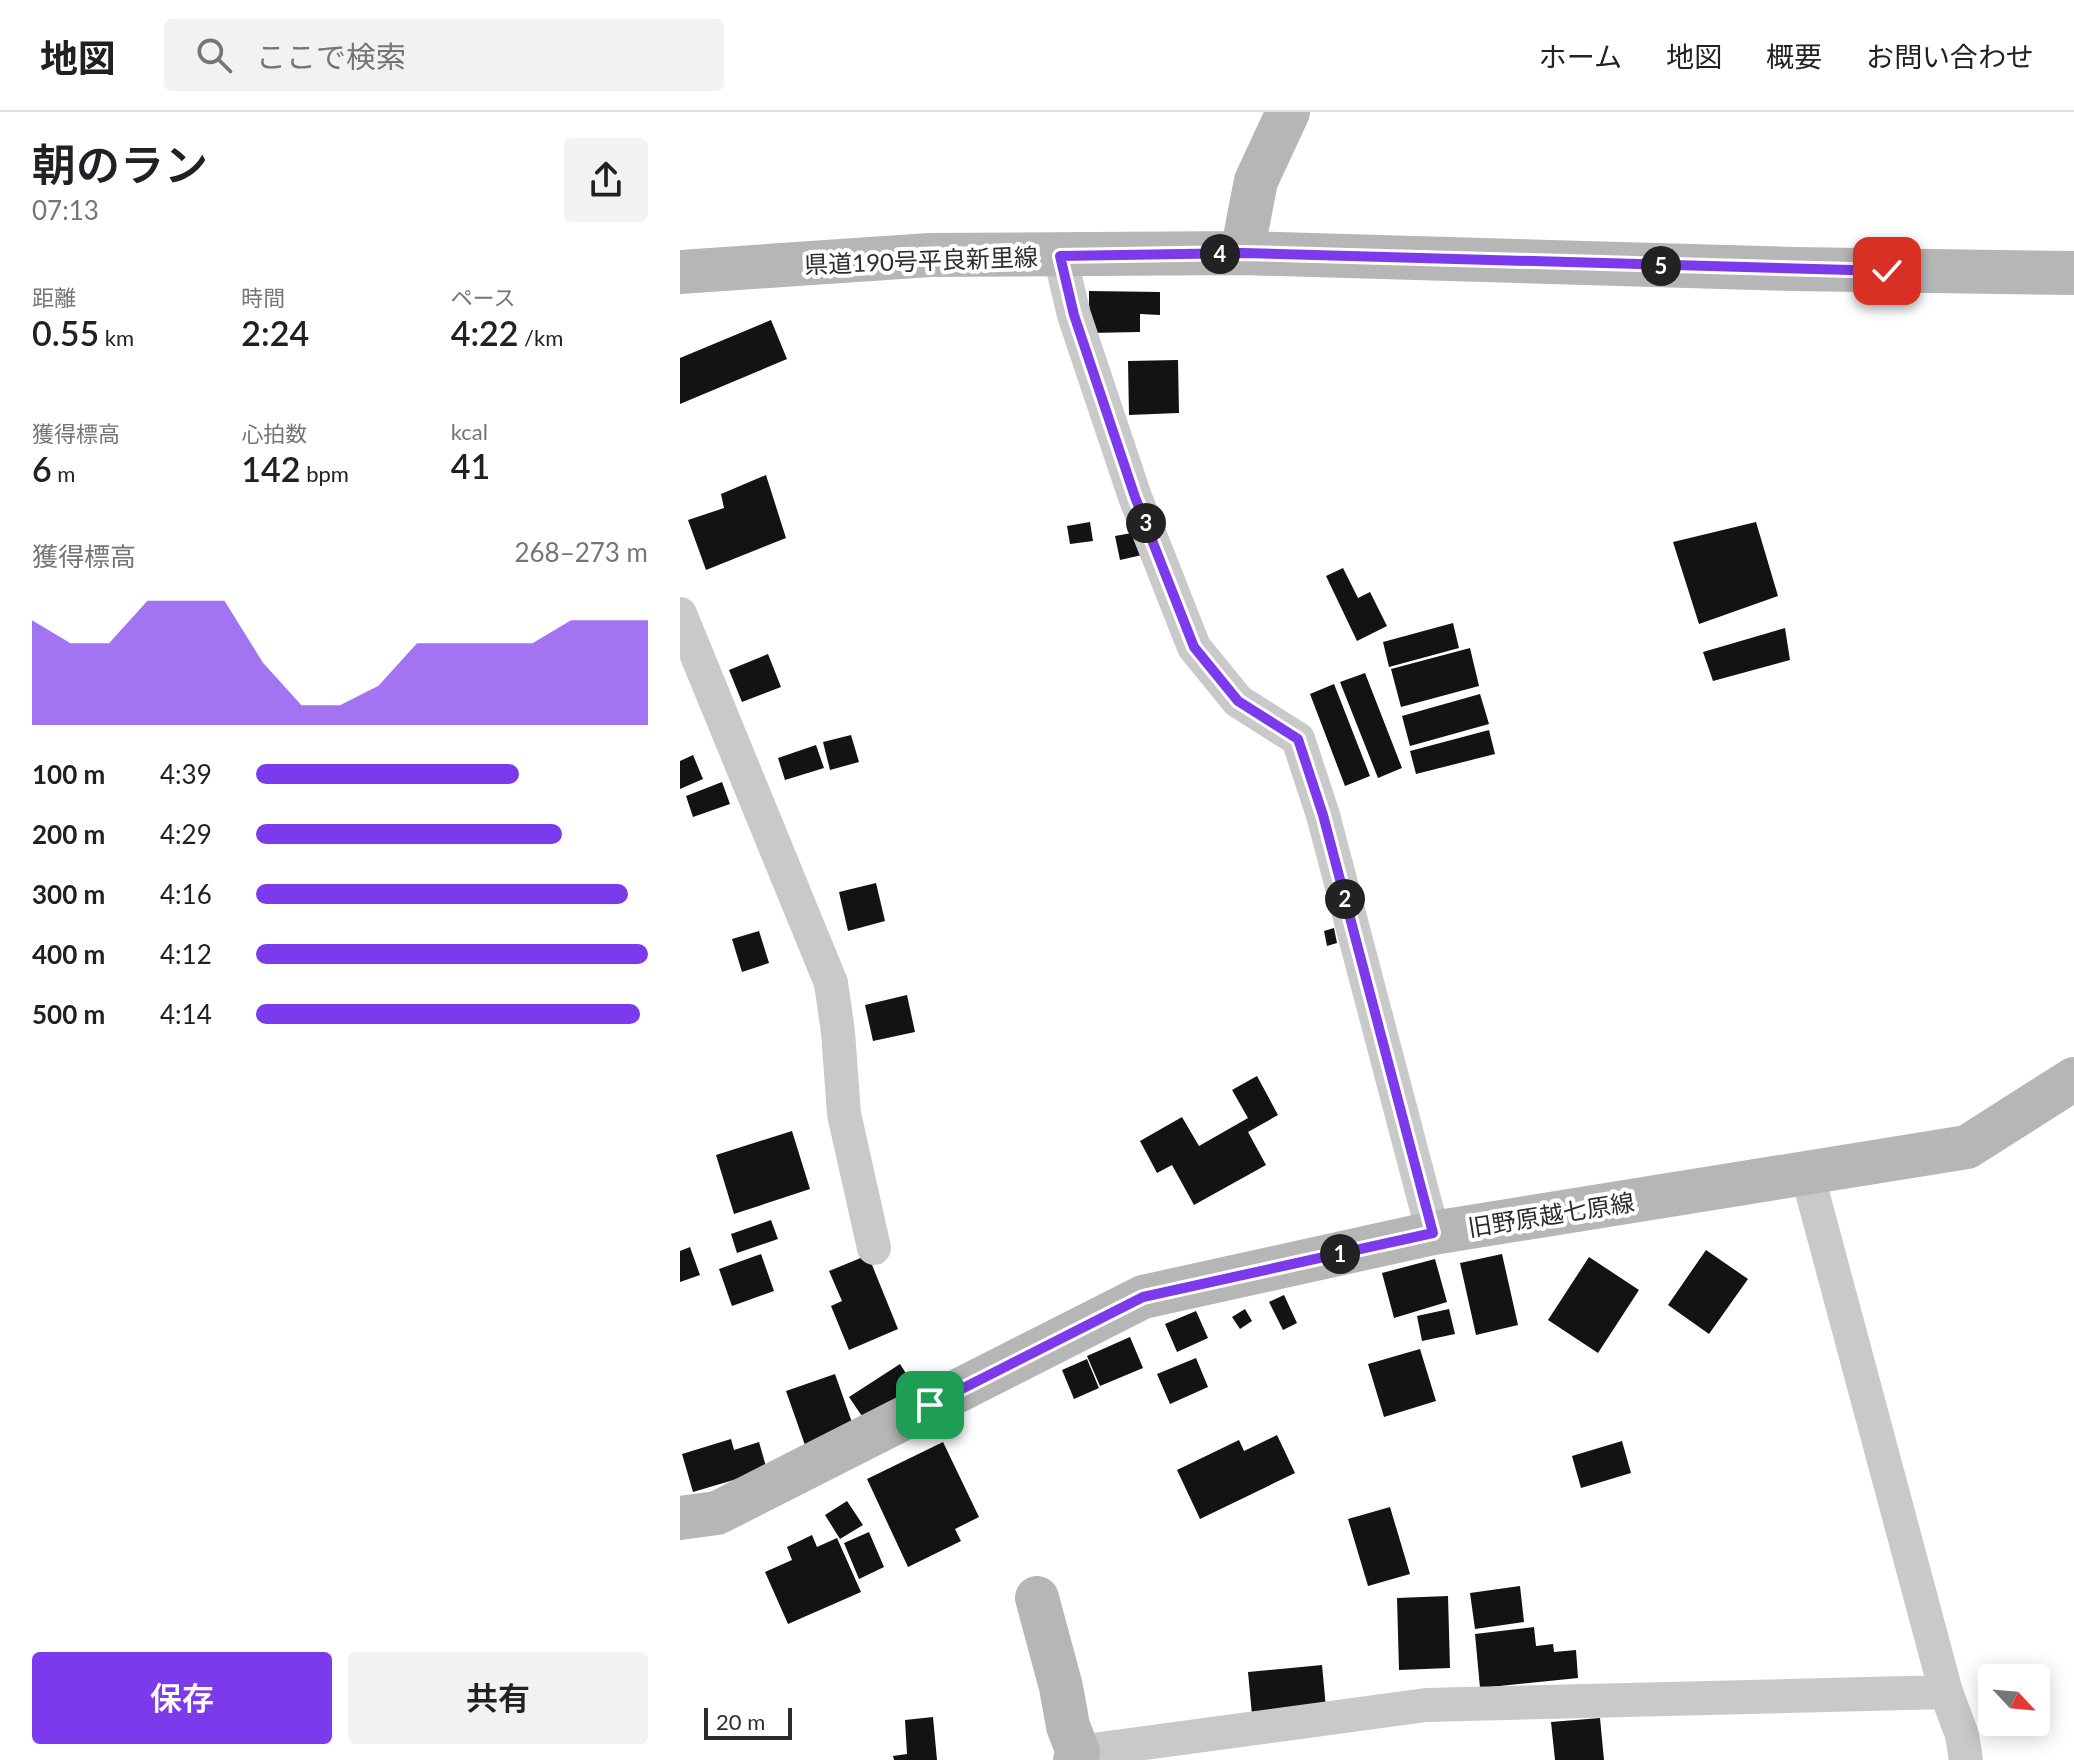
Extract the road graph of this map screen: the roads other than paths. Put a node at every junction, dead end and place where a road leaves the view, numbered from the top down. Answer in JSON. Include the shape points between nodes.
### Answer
{"nodes":[{"id":1,"x":1288,"y":112,"type":"edge"},
{"id":2,"x":1242,"y":253,"type":"junction"},
{"id":3,"x":1060,"y":256,"type":"junction"},
{"id":4,"x":680,"y":272,"type":"edge"},
{"id":5,"x":2074,"y":273,"type":"edge"},
{"id":6,"x":680,"y":614,"type":"edge"},
{"id":7,"x":2074,"y":1079,"type":"edge"},
{"id":8,"x":1807,"y":1173,"type":"junction"},
{"id":9,"x":1433,"y":1233,"type":"junction"},
{"id":10,"x":874,"y":1248,"type":"dead end"},
{"id":11,"x":680,"y":1518,"type":"edge"},
{"id":12,"x":1037,"y":1598,"type":"dead end"},
{"id":13,"x":1946,"y":1692,"type":"junction"},
{"id":14,"x":1077,"y":1756,"type":"edge"},
{"id":15,"x":1966,"y":1760,"type":"edge"}],
"edges":[{"from":1,"to":2,"type":"street","via":[[1256,181]]},
{"from":2,"to":3,"type":"street","name":"県道190号平良新里線"},
{"from":2,"to":5,"type":"street","name":"県道190号平良新里線"},
{"from":3,"to":4,"type":"street","name":"県道190号平良新里線","via":[[930,255]]},
{"from":3,"to":9,"type":"street","via":[[1074,315],[1135,497],[1194,647],[1238,701],[1298,739],[1323,815]]},
{"from":6,"to":10,"type":"street","via":[[831,983],[844,1114]]},
{"from":7,"to":8,"type":"street","name":"旧野原越七原線","via":[[1967,1147]]},
{"from":8,"to":9,"type":"street","name":"旧野原越七原線"},
{"from":8,"to":13,"type":"street"},
{"from":9,"to":11,"type":"street","name":"旧野原越七原線","via":[[1143,1297],[717,1513]]},
{"from":12,"to":14,"type":"street"},
{"from":13,"to":14,"type":"street","via":[[1426,1705]]},
{"from":13,"to":15,"type":"street"}]}
